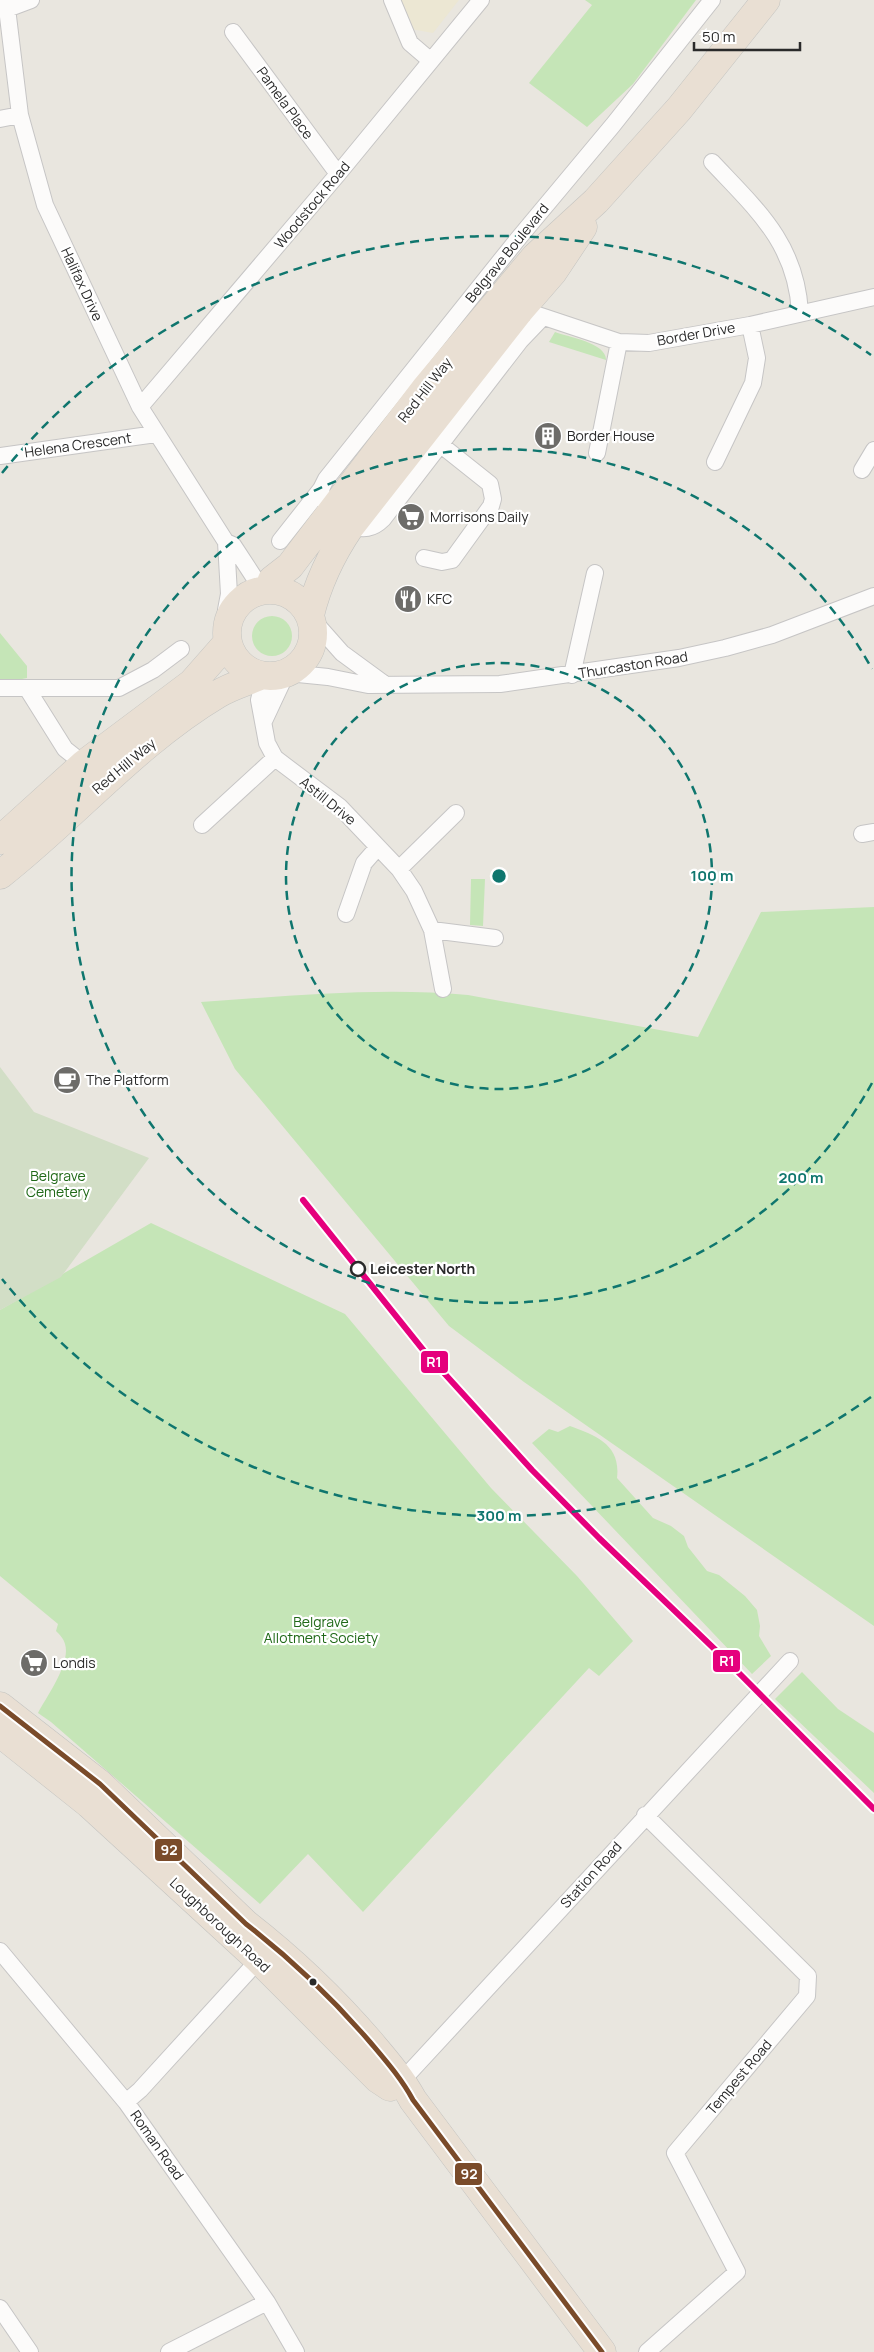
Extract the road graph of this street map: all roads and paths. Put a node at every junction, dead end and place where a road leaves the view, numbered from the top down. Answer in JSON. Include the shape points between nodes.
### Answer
{"nodes":[{"id":1,"x":31,"y":0,"type":"edge"},
{"id":2,"x":392,"y":0,"type":"edge"},
{"id":3,"x":481,"y":0,"type":"edge"},
{"id":4,"x":712,"y":0,"type":"edge"},
{"id":5,"x":766,"y":0,"type":"edge"},
{"id":6,"x":6,"y":4,"type":"edge"},
{"id":7,"x":233,"y":32,"type":"dead end"},
{"id":8,"x":431,"y":61,"type":"junction"},
{"id":9,"x":20,"y":116,"type":"junction"},
{"id":10,"x":0,"y":119,"type":"edge"},
{"id":11,"x":712,"y":162,"type":"dead end"},
{"id":12,"x":338,"y":174,"type":"junction"},
{"id":13,"x":874,"y":297,"type":"edge"},
{"id":14,"x":520,"y":309,"type":"junction"},
{"id":15,"x":800,"y":312,"type":"junction"},
{"id":16,"x":750,"y":325,"type":"junction"},
{"id":17,"x":619,"y":342,"type":"junction"},
{"id":18,"x":140,"y":407,"type":"junction"},
{"id":19,"x":156,"y":434,"type":"junction"},
{"id":20,"x":440,"y":445,"type":"junction"},
{"id":21,"x":597,"y":453,"type":"dead end"},
{"id":22,"x":0,"y":456,"type":"edge"},
{"id":23,"x":714,"y":462,"type":"dead end"},
{"id":24,"x":334,"y":508,"type":"junction"},
{"id":25,"x":280,"y":540,"type":"dead end"},
{"id":26,"x":226,"y":542,"type":"junction"},
{"id":27,"x":424,"y":558,"type":"dead end"},
{"id":28,"x":595,"y":573,"type":"dead end"},
{"id":29,"x":266,"y":590,"type":"junction"},
{"id":30,"x":874,"y":596,"type":"edge"},
{"id":31,"x":310,"y":616,"type":"junction"},
{"id":32,"x":229,"y":630,"type":"junction"},
{"id":33,"x":181,"y":649,"type":"dead end"},
{"id":34,"x":275,"y":675,"type":"junction"},
{"id":35,"x":572,"y":675,"type":"junction"},
{"id":36,"x":383,"y":683,"type":"junction"},
{"id":37,"x":0,"y":688,"type":"edge"},
{"id":38,"x":28,"y":690,"type":"junction"},
{"id":39,"x":274,"y":758,"type":"junction"},
{"id":40,"x":84,"y":764,"type":"junction"},
{"id":41,"x":456,"y":813,"type":"dead end"},
{"id":42,"x":202,"y":825,"type":"dead end"},
{"id":43,"x":0,"y":840,"type":"edge"},
{"id":44,"x":378,"y":847,"type":"junction"},
{"id":45,"x":398,"y":869,"type":"junction"},
{"id":46,"x":0,"y":875,"type":"edge"},
{"id":47,"x":346,"y":914,"type":"dead end"},
{"id":48,"x":432,"y":930,"type":"junction"},
{"id":49,"x":495,"y":938,"type":"dead end"},
{"id":50,"x":443,"y":989,"type":"dead end"},
{"id":51,"x":790,"y":1661,"type":"dead end"},
{"id":52,"x":0,"y":1706,"type":"edge"},
{"id":53,"x":0,"y":1734,"type":"edge"},
{"id":54,"x":645,"y":1816,"type":"junction"},
{"id":55,"x":0,"y":1951,"type":"edge"},
{"id":56,"x":266,"y":1952,"type":"junction"},
{"id":57,"x":403,"y":2090,"type":"junction"},
{"id":58,"x":126,"y":2102,"type":"junction"},
{"id":59,"x":267,"y":2302,"type":"junction"},
{"id":60,"x":0,"y":2308,"type":"edge"},
{"id":61,"x":30,"y":2352,"type":"edge"},
{"id":62,"x":169,"y":2352,"type":"edge"},
{"id":63,"x":296,"y":2352,"type":"edge"},
{"id":64,"x":602,"y":2352,"type":"edge"},
{"id":65,"x":647,"y":2352,"type":"edge"}],
"edges":[{"from":1,"to":6,"type":"street"},
{"from":2,"to":8,"type":"street","via":[[410,43]]},
{"from":3,"to":8,"type":"street","name":"Woodstock Road"},
{"from":4,"to":24,"type":"street","name":"Belgrave Boulevard","via":[[326,479]]},
{"from":5,"to":14,"type":"highway","name":"Red Hill Way","via":[[678,109],[596,201],[535,257]]},
{"from":6,"to":9,"type":"street","name":"Halifax Drive"},
{"from":7,"to":12,"type":"street","name":"Pamela Place"},
{"from":8,"to":12,"type":"street","name":"Woodstock Road"},
{"from":9,"to":10,"type":"street"},
{"from":9,"to":18,"type":"street","name":"Halifax Drive","via":[[45,205]]},
{"from":11,"to":15,"type":"street","via":[[776,235],[791,262],[799,291]]},
{"from":12,"to":18,"type":"street","name":"Woodstock Road"},
{"from":13,"to":15,"type":"street","name":"Border Drive"},
{"from":14,"to":17,"type":"street","name":"Border Drive"},
{"from":14,"to":20,"type":"street","via":[[520,341]]},
{"from":14,"to":24,"type":"highway","name":"Red Hill Way","via":[[425,389]]},
{"from":15,"to":16,"type":"street","name":"Border Drive"},
{"from":16,"to":17,"type":"street","name":"Border Drive","via":[[649,343]]},
{"from":16,"to":23,"type":"street","via":[[758,358],[752,383]]},
{"from":17,"to":21,"type":"street"},
{"from":18,"to":19,"type":"street","name":"Halifax Drive"},
{"from":19,"to":22,"type":"street","name":"Helena Crescent"},
{"from":19,"to":26,"type":"street","name":"Halifax Drive"},
{"from":20,"to":24,"type":"street","via":[[375,527],[365,529]]},
{"from":20,"to":27,"type":"street","via":[[490,484],[493,498],[491,506],[452,560],[442,562]]},
{"from":24,"to":25,"type":"street","name":"Belgrave Boulevard"},
{"from":24,"to":29,"type":"highway","name":"Red Hill Way","via":[[290,566],[272,580]]},
{"from":24,"to":31,"type":"highway","name":"Red Hill Way","via":[[333,552],[317,587]]},
{"from":26,"to":29,"type":"street","name":"Halifax Drive","via":[[233,545]]},
{"from":26,"to":32,"type":"street","name":"Halifax Drive"},
{"from":28,"to":35,"type":"street"},
{"from":29,"to":31,"type":"highway","via":[[293,596]]},
{"from":29,"to":32,"type":"highway","via":[[241,602]]},
{"from":30,"to":35,"type":"street","name":"Thurcaston Road","via":[[772,635],[725,648]]},
{"from":31,"to":34,"type":"highway","via":[[313,637],[308,656],[299,666]]},
{"from":31,"to":36,"type":"street","via":[[342,653]]},
{"from":32,"to":34,"type":"highway","via":[[239,664]]},
{"from":32,"to":40,"type":"highway","name":"Red Hill Way","via":[[192,683]]},
{"from":33,"to":38,"type":"street","via":[[153,670],[119,688]]},
{"from":34,"to":36,"type":"street","name":"Thurcaston Road","via":[[328,677],[368,685]]},
{"from":34,"to":39,"type":"street","via":[[264,721]]},
{"from":34,"to":46,"type":"highway","name":"Red Hill Way","via":[[220,693],[191,712],[97,788]]},
{"from":35,"to":36,"type":"street","name":"Thurcaston Road","via":[[500,684],[402,686]]},
{"from":37,"to":38,"type":"street"},
{"from":38,"to":40,"type":"street","via":[[65,749]]},
{"from":39,"to":42,"type":"street"},
{"from":39,"to":44,"type":"street","name":"Astill Drive","via":[[340,807]]},
{"from":40,"to":43,"type":"highway","name":"Red Hill Way"},
{"from":41,"to":45,"type":"street"},
{"from":44,"to":45,"type":"street","name":"Astill Drive"},
{"from":44,"to":47,"type":"street","via":[[364,863]]},
{"from":45,"to":48,"type":"street","name":"Astill Drive","via":[[414,891]]},
{"from":48,"to":49,"type":"street"},
{"from":48,"to":50,"type":"street","name":"Astill Drive"},
{"from":51,"to":54,"type":"street","name":"Station Road"},
{"from":52,"to":56,"type":"highway","name":"Loughborough Road","via":[[100,1784],[246,1924]]},
{"from":53,"to":56,"type":"highway","name":"Loughborough Road"},
{"from":54,"to":57,"type":"street","name":"Station Road"},
{"from":54,"to":65,"type":"street","name":"Tempest Road","via":[[808,1976],[807,1996],[675,2153],[737,2272]]},
{"from":55,"to":58,"type":"street","name":"Roman Road"},
{"from":56,"to":57,"type":"highway","name":"Loughborough Road","via":[[378,2079]]},
{"from":56,"to":58,"type":"street"},
{"from":57,"to":64,"type":"highway","name":"Loughborough Road"},
{"from":58,"to":59,"type":"street","name":"Roman Road"},
{"from":59,"to":62,"type":"street"},
{"from":59,"to":63,"type":"street","name":"Roman Road"},
{"from":60,"to":61,"type":"street"}]}
